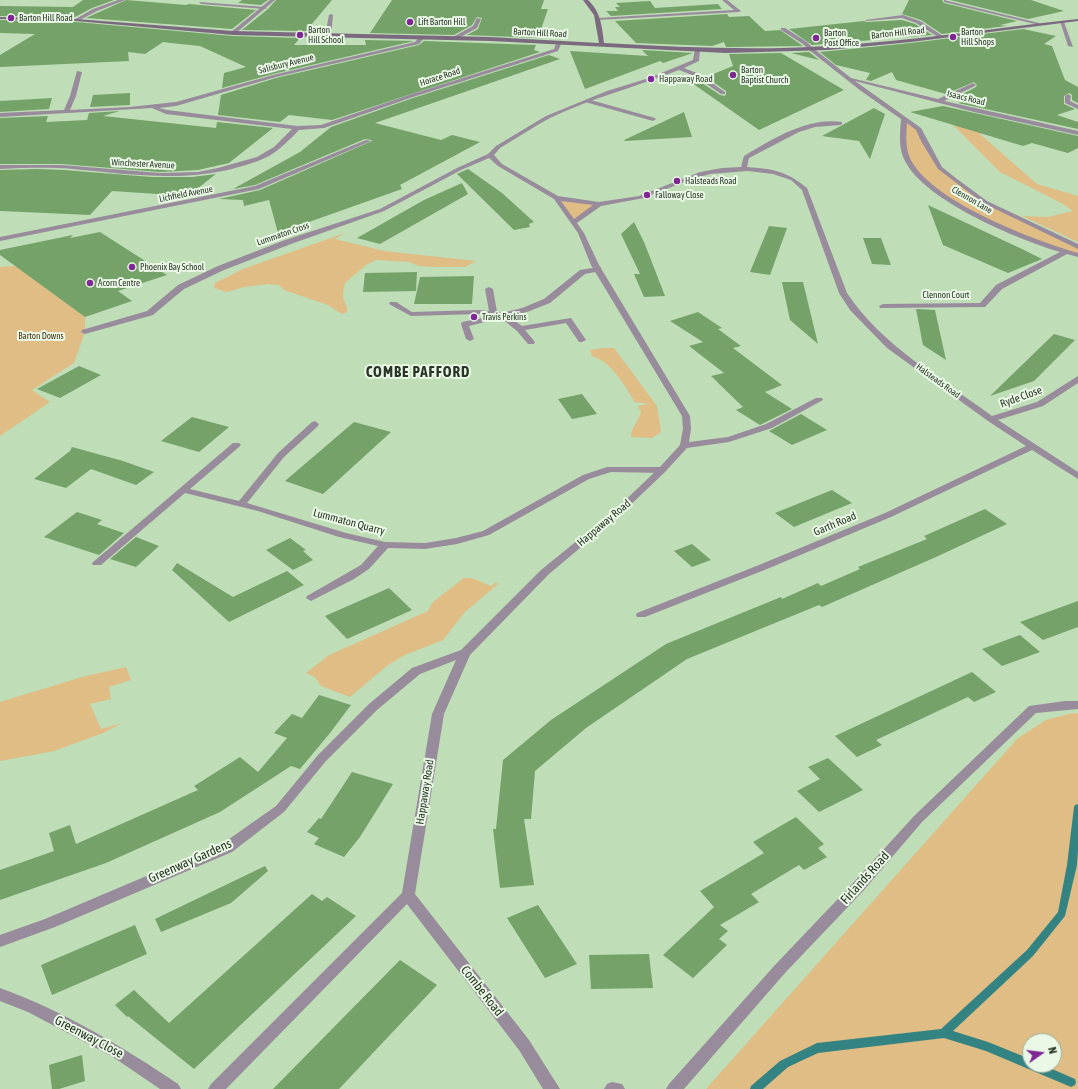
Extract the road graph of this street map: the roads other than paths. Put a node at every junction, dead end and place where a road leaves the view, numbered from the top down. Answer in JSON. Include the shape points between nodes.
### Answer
{"nodes":[{"id":1,"x":123,"y":0,"type":"edge"},
{"id":2,"x":273,"y":0,"type":"edge"},
{"id":3,"x":585,"y":0,"type":"edge"},
{"id":4,"x":724,"y":0,"type":"edge"},
{"id":5,"x":946,"y":0,"type":"edge"},
{"id":6,"x":201,"y":3,"type":"dead end"},
{"id":7,"x":265,"y":8,"type":"junction"},
{"id":8,"x":331,"y":15,"type":"dead end"},
{"id":9,"x":0,"y":18,"type":"edge"},
{"id":10,"x":479,"y":19,"type":"dead end"},
{"id":11,"x":598,"y":19,"type":"junction"},
{"id":12,"x":76,"y":20,"type":"junction"},
{"id":13,"x":867,"y":20,"type":"dead end"},
{"id":14,"x":1078,"y":20,"type":"edge"},
{"id":15,"x":1062,"y":22,"type":"junction"},
{"id":16,"x":1039,"y":24,"type":"junction"},
{"id":17,"x":783,"y":29,"type":"dead end"},
{"id":18,"x":233,"y":33,"type":"junction"},
{"id":19,"x":328,"y":36,"type":"junction"},
{"id":20,"x":940,"y":36,"type":"junction"},
{"id":21,"x":422,"y":37,"type":"junction"},
{"id":22,"x":455,"y":38,"type":"junction"},
{"id":23,"x":559,"y":42,"type":"junction"},
{"id":24,"x":602,"y":45,"type":"junction"},
{"id":25,"x":1071,"y":46,"type":"dead end"},
{"id":26,"x":811,"y":49,"type":"junction"},
{"id":27,"x":697,"y":50,"type":"junction"},
{"id":28,"x":679,"y":68,"type":"junction"},
{"id":29,"x":79,"y":72,"type":"dead end"},
{"id":30,"x":849,"y":78,"type":"junction"},
{"id":31,"x":973,"y":85,"type":"dead end"},
{"id":32,"x":723,"y":93,"type":"dead end"},
{"id":33,"x":1068,"y":96,"type":"dead end"},
{"id":34,"x":587,"y":101,"type":"junction"},
{"id":35,"x":939,"y":101,"type":"junction"},
{"id":36,"x":153,"y":107,"type":"junction"},
{"id":37,"x":1078,"y":108,"type":"edge"},
{"id":38,"x":66,"y":112,"type":"junction"},
{"id":39,"x":0,"y":115,"type":"edge"},
{"id":40,"x":652,"y":118,"type":"dead end"},
{"id":41,"x":904,"y":118,"type":"junction"},
{"id":42,"x":840,"y":123,"type":"dead end"},
{"id":43,"x":322,"y":127,"type":"joint"},
{"id":44,"x":297,"y":128,"type":"junction"},
{"id":45,"x":1078,"y":133,"type":"edge"},
{"id":46,"x":368,"y":141,"type":"dead end"},
{"id":47,"x":490,"y":155,"type":"junction"},
{"id":48,"x":0,"y":167,"type":"edge"},
{"id":49,"x":744,"y":169,"type":"junction"},
{"id":50,"x":556,"y":198,"type":"junction"},
{"id":51,"x":599,"y":204,"type":"junction"},
{"id":52,"x":573,"y":223,"type":"junction"},
{"id":53,"x":0,"y":239,"type":"edge"},
{"id":54,"x":1078,"y":246,"type":"edge"},
{"id":55,"x":1066,"y":252,"type":"junction"},
{"id":56,"x":1078,"y":255,"type":"edge"},
{"id":57,"x":598,"y":269,"type":"junction"},
{"id":58,"x":489,"y":289,"type":"dead end"},
{"id":59,"x":393,"y":304,"type":"dead end"},
{"id":60,"x":883,"y":306,"type":"dead end"},
{"id":61,"x":493,"y":314,"type":"junction"},
{"id":62,"x":502,"y":315,"type":"junction"},
{"id":63,"x":520,"y":329,"type":"junction"},
{"id":64,"x":85,"y":332,"type":"dead end"},
{"id":65,"x":470,"y":338,"type":"dead end"},
{"id":66,"x":582,"y":340,"type":"dead end"},
{"id":67,"x":531,"y":342,"type":"dead end"},
{"id":68,"x":1078,"y":379,"type":"edge"},
{"id":69,"x":819,"y":400,"type":"dead end"},
{"id":70,"x":991,"y":419,"type":"junction"},
{"id":71,"x":316,"y":424,"type":"dead end"},
{"id":72,"x":236,"y":445,"type":"dead end"},
{"id":73,"x":684,"y":446,"type":"junction"},
{"id":74,"x":1033,"y":446,"type":"junction"},
{"id":75,"x":662,"y":470,"type":"junction"},
{"id":76,"x":1078,"y":476,"type":"edge"},
{"id":77,"x":185,"y":490,"type":"junction"},
{"id":78,"x":240,"y":504,"type":"junction"},
{"id":79,"x":385,"y":545,"type":"junction"},
{"id":80,"x":97,"y":563,"type":"dead end"},
{"id":81,"x":311,"y":598,"type":"dead end"},
{"id":82,"x":641,"y":615,"type":"dead end"},
{"id":83,"x":465,"y":653,"type":"junction"},
{"id":84,"x":1078,"y":705,"type":"edge"},
{"id":85,"x":408,"y":895,"type":"junction"},
{"id":86,"x":0,"y":941,"type":"edge"},
{"id":87,"x":0,"y":994,"type":"edge"},
{"id":88,"x":173,"y":1089,"type":"edge"},
{"id":89,"x":216,"y":1089,"type":"edge"},
{"id":90,"x":552,"y":1089,"type":"edge"},
{"id":91,"x":612,"y":1089,"type":"edge"},
{"id":92,"x":617,"y":1089,"type":"edge"},
{"id":93,"x":674,"y":1089,"type":"edge"}],
"edges":[{"from":1,"to":12,"type":"street"},
{"from":2,"to":7,"type":"street"},
{"from":3,"to":11,"type":"street","via":[[594,7]]},
{"from":4,"to":11,"type":"street","via":[[739,11]]},
{"from":5,"to":16,"type":"street"},
{"from":6,"to":7,"type":"street"},
{"from":7,"to":18,"type":"street"},
{"from":8,"to":19,"type":"street"},
{"from":9,"to":12,"type":"street","name":"Barton Hill Road"},
{"from":10,"to":22,"type":"street","via":[[474,27]]},
{"from":11,"to":24,"type":"street"},
{"from":12,"to":18,"type":"street","name":"Barton Hill Road"},
{"from":13,"to":20,"type":"street","via":[[903,16]]},
{"from":14,"to":15,"type":"street","name":"Barton Hill Road"},
{"from":15,"to":16,"type":"street","name":"Barton Hill Road"},
{"from":15,"to":25,"type":"street"},
{"from":16,"to":20,"type":"street","name":"Barton Hill Road"},
{"from":17,"to":26,"type":"street","name":"Clennon Lane"},
{"from":18,"to":19,"type":"street","name":"Barton Hill Road"},
{"from":19,"to":21,"type":"street","name":"Barton Hill Road"},
{"from":20,"to":26,"type":"street","name":"Barton Hill Road"},
{"from":21,"to":22,"type":"street","name":"Barton Hill Road"},
{"from":21,"to":36,"type":"street","name":"Salisbury Avenue","via":[[417,43],[275,76],[176,104]]},
{"from":22,"to":23,"type":"street","name":"Barton Hill Road"},
{"from":23,"to":24,"type":"street","name":"Barton Hill Road"},
{"from":23,"to":43,"type":"street","name":"Horace Road","via":[[556,50],[418,93]]},
{"from":24,"to":27,"type":"street","name":"Barton Hill Road"},
{"from":26,"to":27,"type":"street","name":"Barton Hill Road"},
{"from":26,"to":30,"type":"street","name":"Clennon Lane"},
{"from":27,"to":28,"type":"street","via":[[696,61]]},
{"from":28,"to":32,"type":"street","via":[[697,74]]},
{"from":28,"to":34,"type":"street"},
{"from":29,"to":38,"type":"street"},
{"from":30,"to":35,"type":"street","name":"Isaacs Road"},
{"from":30,"to":41,"type":"street","name":"Clennon Lane"},
{"from":31,"to":35,"type":"street"},
{"from":33,"to":37,"type":"street","via":[[1067,102]]},
{"from":34,"to":40,"type":"street"},
{"from":34,"to":47,"type":"street","via":[[548,117],[498,147]]},
{"from":35,"to":45,"type":"street","name":"Isaacs Road"},
{"from":36,"to":38,"type":"street","name":"Salisbury Avenue"},
{"from":36,"to":44,"type":"street","name":"Salisbury Avenue","via":[[166,112]]},
{"from":38,"to":39,"type":"street","name":"Salisbury Avenue"},
{"from":41,"to":54,"type":"street","name":"Clennon Lane","via":[[919,129],[940,168],[955,180],[985,202]]},
{"from":41,"to":55,"type":"street","name":"Clennon Lane","via":[[903,146],[909,163],[922,179],[968,210],[1040,244]]},
{"from":42,"to":49,"type":"street","via":[[816,125],[769,144],[746,157]]},
{"from":43,"to":44,"type":"street","name":"Salisbury Avenue"},
{"from":44,"to":48,"type":"street","name":"Winchester Avenue","via":[[279,147],[262,158],[212,172],[169,176],[81,168]]},
{"from":46,"to":53,"type":"street","name":"Lichfield Avenue","via":[[257,188]]},
{"from":47,"to":50,"type":"street","via":[[500,165]]},
{"from":47,"to":64,"type":"street","name":"Lummaton Cross","via":[[382,210],[221,268],[181,287],[150,313]]},
{"from":49,"to":51,"type":"street","name":"Halsteads Road","via":[[702,173],[647,195]]},
{"from":49,"to":70,"type":"street","name":"Halsteads Road","via":[[784,176],[793,179],[805,189],[844,293],[853,308],[890,346]]},
{"from":50,"to":51,"type":"street","name":"Halsteads Road"},
{"from":50,"to":52,"type":"street"},
{"from":51,"to":52,"type":"street","name":"Halsteads Road"},
{"from":52,"to":57,"type":"street","via":[[581,233]]},
{"from":55,"to":56,"type":"street","name":"Clennon Lane"},
{"from":55,"to":60,"type":"street","name":"Clennon Court","via":[[999,287],[982,305]]},
{"from":57,"to":62,"type":"street","via":[[583,272],[547,302]]},
{"from":57,"to":73,"type":"street","via":[[686,416]]},
{"from":58,"to":61,"type":"street"},
{"from":59,"to":61,"type":"street","via":[[411,314]]},
{"from":61,"to":62,"type":"street"},
{"from":62,"to":63,"type":"street"},
{"from":62,"to":65,"type":"street","via":[[465,324]]},
{"from":63,"to":66,"type":"street","via":[[568,320]]},
{"from":63,"to":67,"type":"street"},
{"from":68,"to":70,"type":"street","name":"Ryde Close","via":[[1040,404]]},
{"from":69,"to":73,"type":"street","via":[[769,426],[729,439]]},
{"from":70,"to":74,"type":"street","name":"Halsteads Road"},
{"from":71,"to":78,"type":"street","via":[[281,455]]},
{"from":72,"to":77,"type":"street"},
{"from":73,"to":75,"type":"street","name":"Happaway Road"},
{"from":74,"to":76,"type":"street","name":"Halsteads Road"},
{"from":74,"to":82,"type":"street","name":"Garth Road","via":[[888,515]]},
{"from":75,"to":79,"type":"street","name":"Lummaton Quarry","via":[[610,469],[586,477],[486,533],[457,541],[425,546]]},
{"from":75,"to":83,"type":"street","name":"Happaway Road","via":[[619,511],[544,572]]},
{"from":77,"to":78,"type":"street","name":"Lummaton Quarry"},
{"from":77,"to":80,"type":"street"},
{"from":78,"to":79,"type":"street","name":"Lummaton Quarry"},
{"from":79,"to":81,"type":"street","via":[[365,566],[350,577]]},
{"from":83,"to":85,"type":"street","name":"Happaway Road","via":[[438,714]]},
{"from":83,"to":86,"type":"street","name":"Greenway Gardens","via":[[416,671],[373,706],[322,758],[280,809],[228,848],[50,923]]},
{"from":84,"to":93,"type":"street","name":"Firlands Road","via":[[1033,709],[918,819]]},
{"from":85,"to":89,"type":"street"},
{"from":85,"to":90,"type":"street","name":"Combe Road","via":[[524,1045]]},
{"from":87,"to":88,"type":"street","name":"Greenway Close","via":[[118,1052]]},
{"from":91,"to":92,"type":"street"}]}
